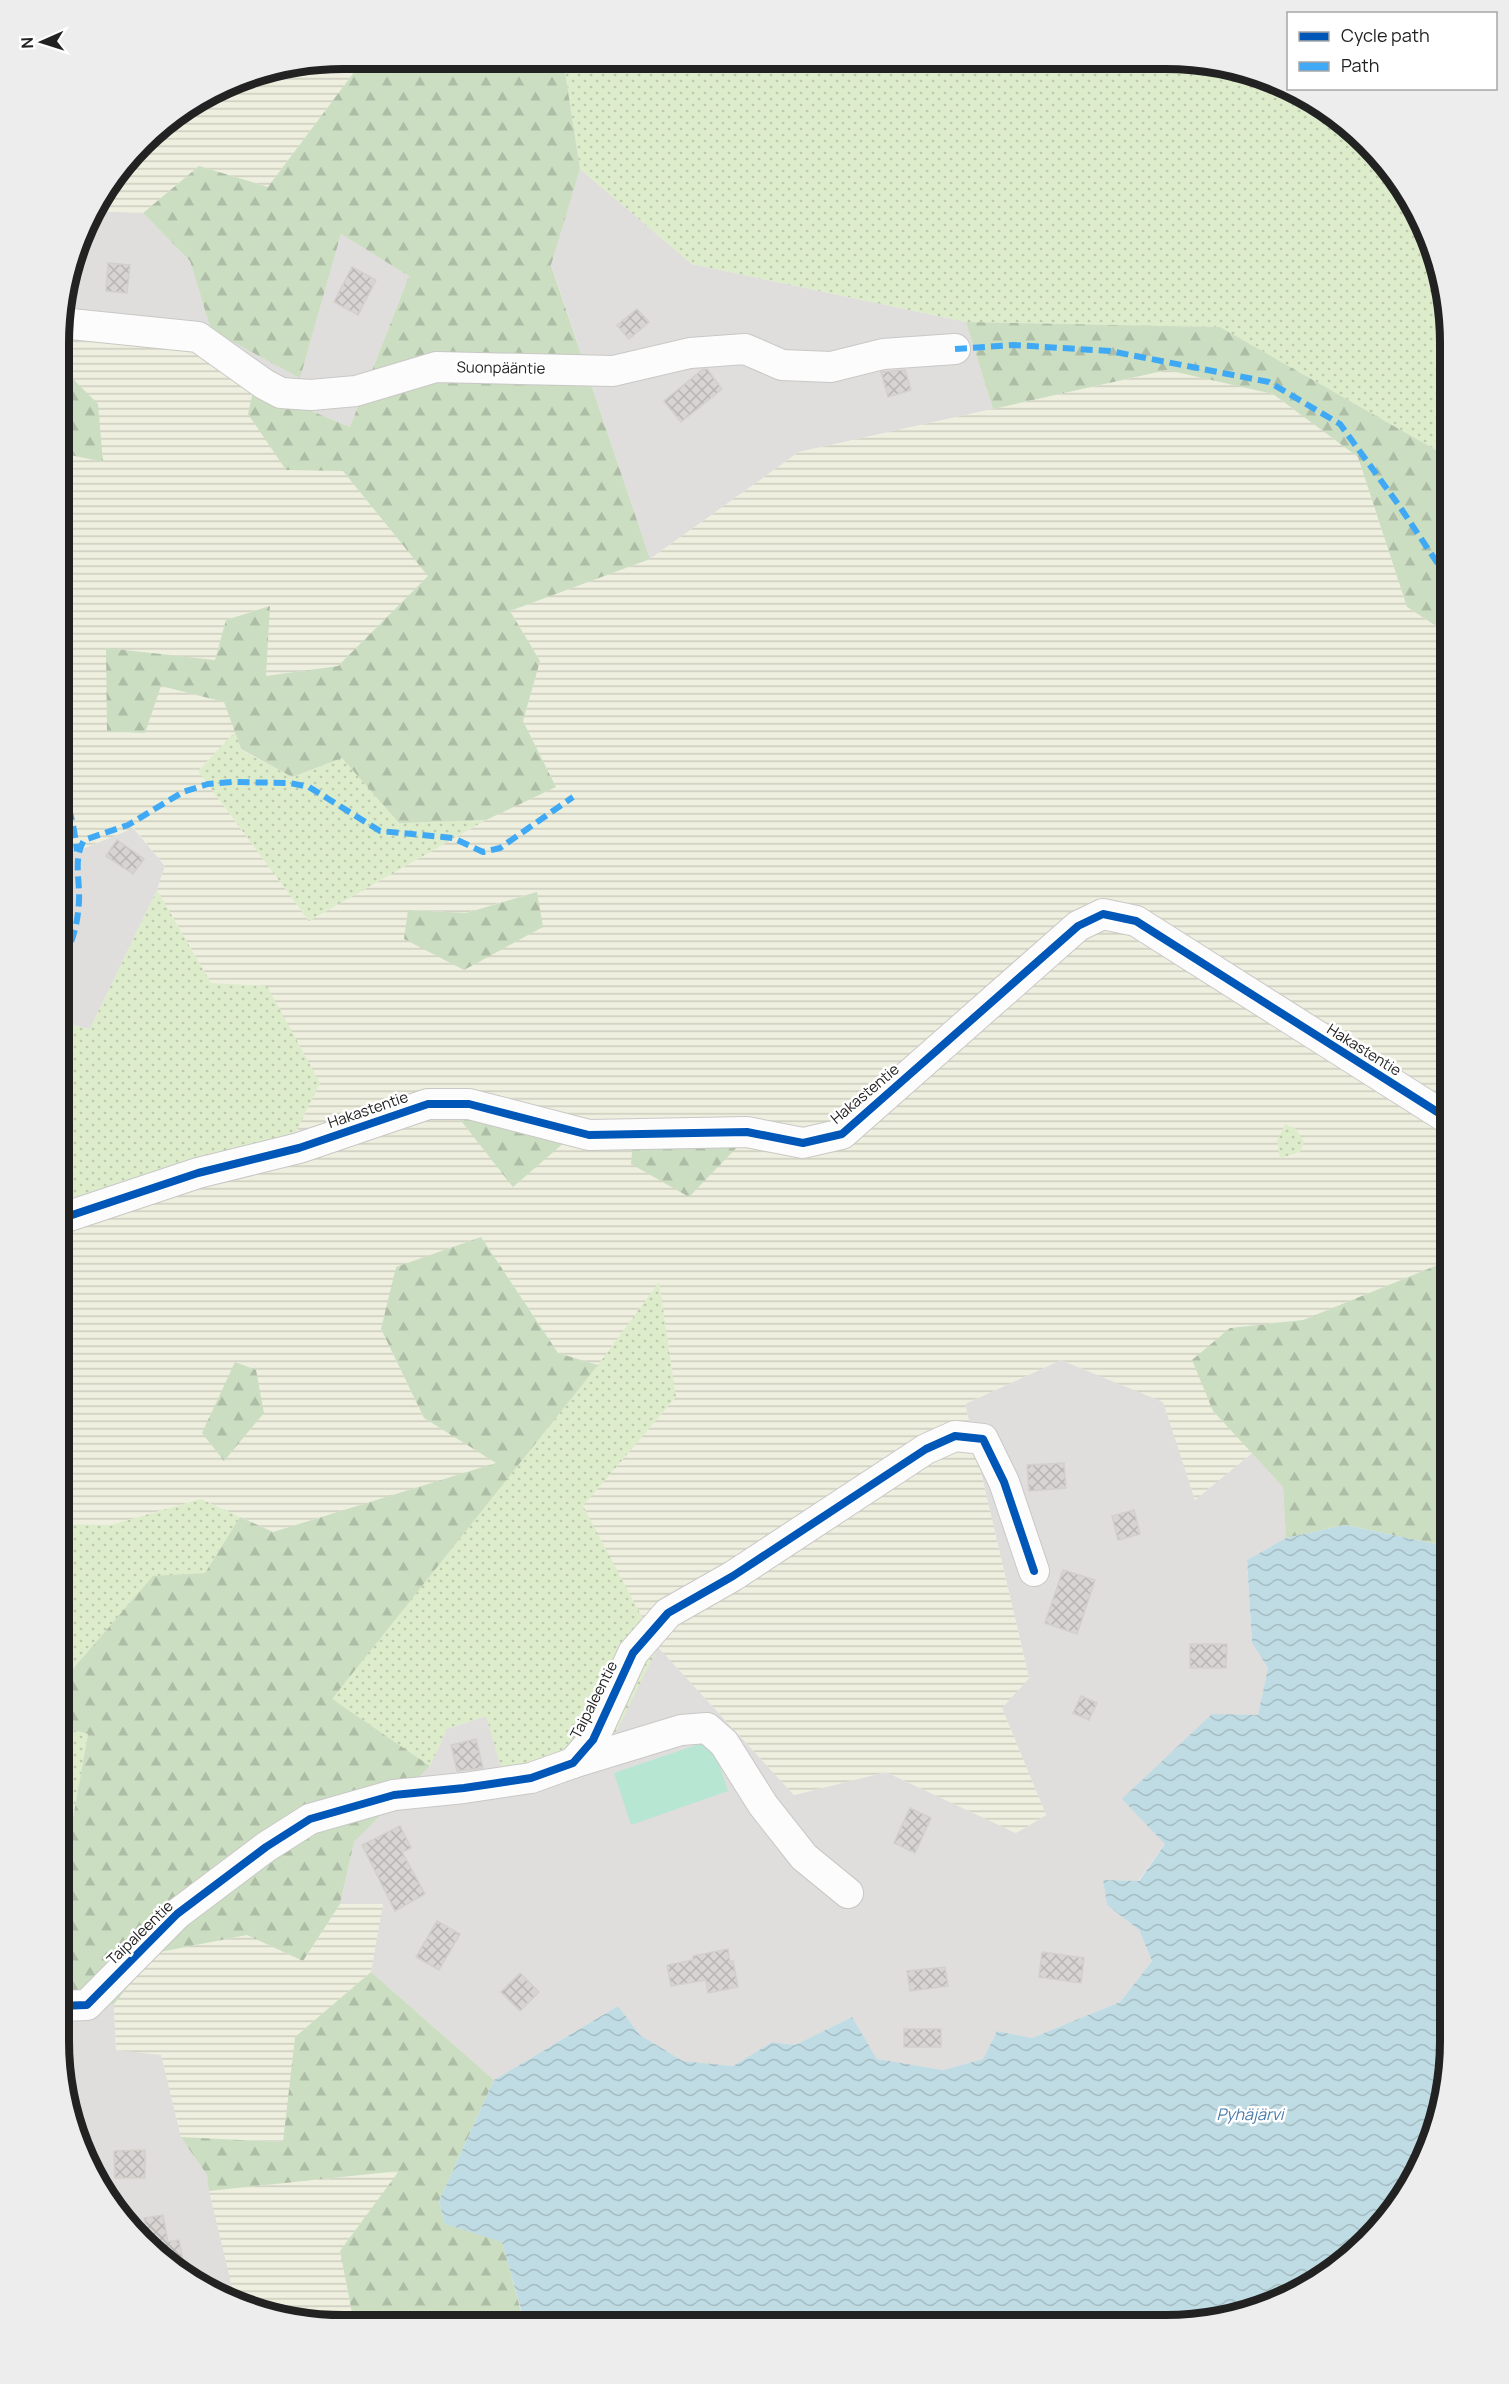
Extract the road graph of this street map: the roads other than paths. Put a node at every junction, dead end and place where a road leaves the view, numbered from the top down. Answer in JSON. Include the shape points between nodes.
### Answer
{"nodes":[{"id":1,"x":70,"y":324,"type":"edge"},
{"id":2,"x":955,"y":349,"type":"dead end"},
{"id":3,"x":1440,"y":1114,"type":"edge"},
{"id":4,"x":69,"y":1216,"type":"edge"},
{"id":5,"x":1034,"y":1571,"type":"dead end"},
{"id":6,"x":573,"y":1763,"type":"junction"},
{"id":7,"x":848,"y":1893,"type":"dead end"},
{"id":8,"x":69,"y":2006,"type":"edge"}],
"edges":[{"from":1,"to":2,"type":"street","name":"Suonpääntie","via":[[198,337],[264,384],[282,393],[311,395],[356,392],[436,367],[613,371],[690,353],[745,349],[782,365],[831,367],[883,354]]},
{"from":3,"to":4,"type":"street","name":"Hakastentie","via":[[1136,921],[1103,914],[1078,926],[842,1134],[803,1143],[747,1132],[589,1135],[469,1104],[428,1104],[299,1148],[198,1173]]},
{"from":5,"to":6,"type":"street","name":"Taipaleentie","via":[[1004,1482],[983,1439],[955,1436],[926,1449],[733,1576],[668,1614],[633,1653],[593,1740]]},
{"from":6,"to":7,"type":"street","via":[[681,1730],[707,1728],[724,1743],[763,1805],[804,1857]]},
{"from":6,"to":8,"type":"street","name":"Taipaleentie","via":[[531,1778],[394,1795],[310,1819],[177,1914],[87,2005]]}]}
